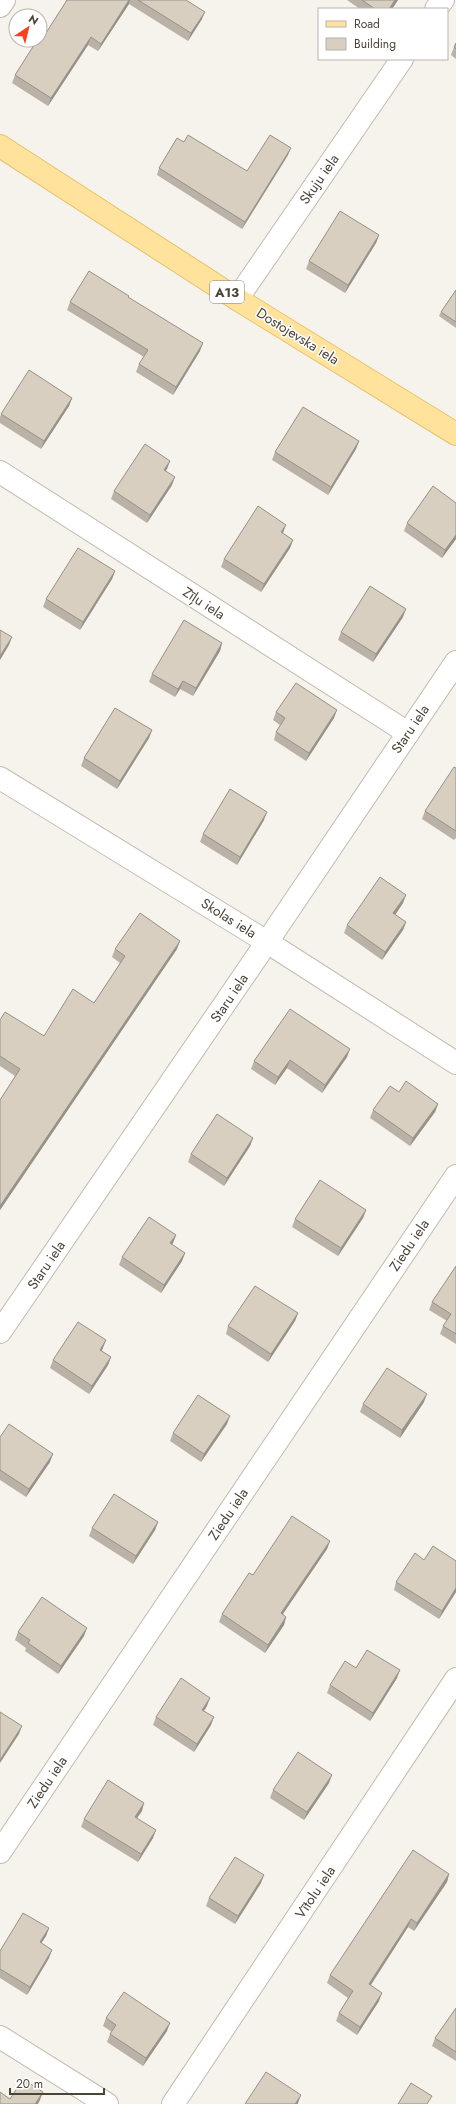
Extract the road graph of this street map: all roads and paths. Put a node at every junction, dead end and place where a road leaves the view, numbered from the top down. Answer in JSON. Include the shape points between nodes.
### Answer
{"nodes":[{"id":1,"x":4,"y":0,"type":"edge"},
{"id":2,"x":0,"y":6,"type":"edge"},
{"id":3,"x":401,"y":60,"type":"edge"},
{"id":4,"x":0,"y":146,"type":"edge"},
{"id":5,"x":237,"y":299,"type":"junction"},
{"id":6,"x":456,"y":434,"type":"edge"},
{"id":7,"x":0,"y":472,"type":"edge"},
{"id":8,"x":456,"y":662,"type":"edge"},
{"id":9,"x":408,"y":733,"type":"junction"},
{"id":10,"x":0,"y":778,"type":"edge"},
{"id":11,"x":267,"y":942,"type":"junction"},
{"id":12,"x":456,"y":1063,"type":"edge"},
{"id":13,"x":456,"y":1176,"type":"edge"},
{"id":14,"x":0,"y":1332,"type":"edge"},
{"id":15,"x":456,"y":1679,"type":"edge"},
{"id":16,"x":0,"y":1852,"type":"edge"},
{"id":17,"x":0,"y":2037,"type":"edge"},
{"id":18,"x":107,"y":2104,"type":"edge"},
{"id":19,"x":173,"y":2104,"type":"edge"}],
"edges":[{"from":1,"to":2,"type":"street"},
{"from":3,"to":5,"type":"street","name":"Skuju iela"},
{"from":4,"to":5,"type":"main road","name":"Dostojevska iela","number":"A13"},
{"from":5,"to":6,"type":"main road","name":"Dostojevska iela","number":"A13"},
{"from":7,"to":9,"type":"street","name":"Zīļu iela"},
{"from":8,"to":9,"type":"street","name":"Staru iela"},
{"from":9,"to":11,"type":"street","name":"Staru iela"},
{"from":10,"to":11,"type":"street","name":"Skolas iela"},
{"from":11,"to":12,"type":"street","name":"Skolas iela"},
{"from":11,"to":14,"type":"street","name":"Staru iela"},
{"from":13,"to":16,"type":"street","name":"Ziedu iela"},
{"from":15,"to":19,"type":"street","name":"Vītolu iela"},
{"from":17,"to":18,"type":"street"}]}
